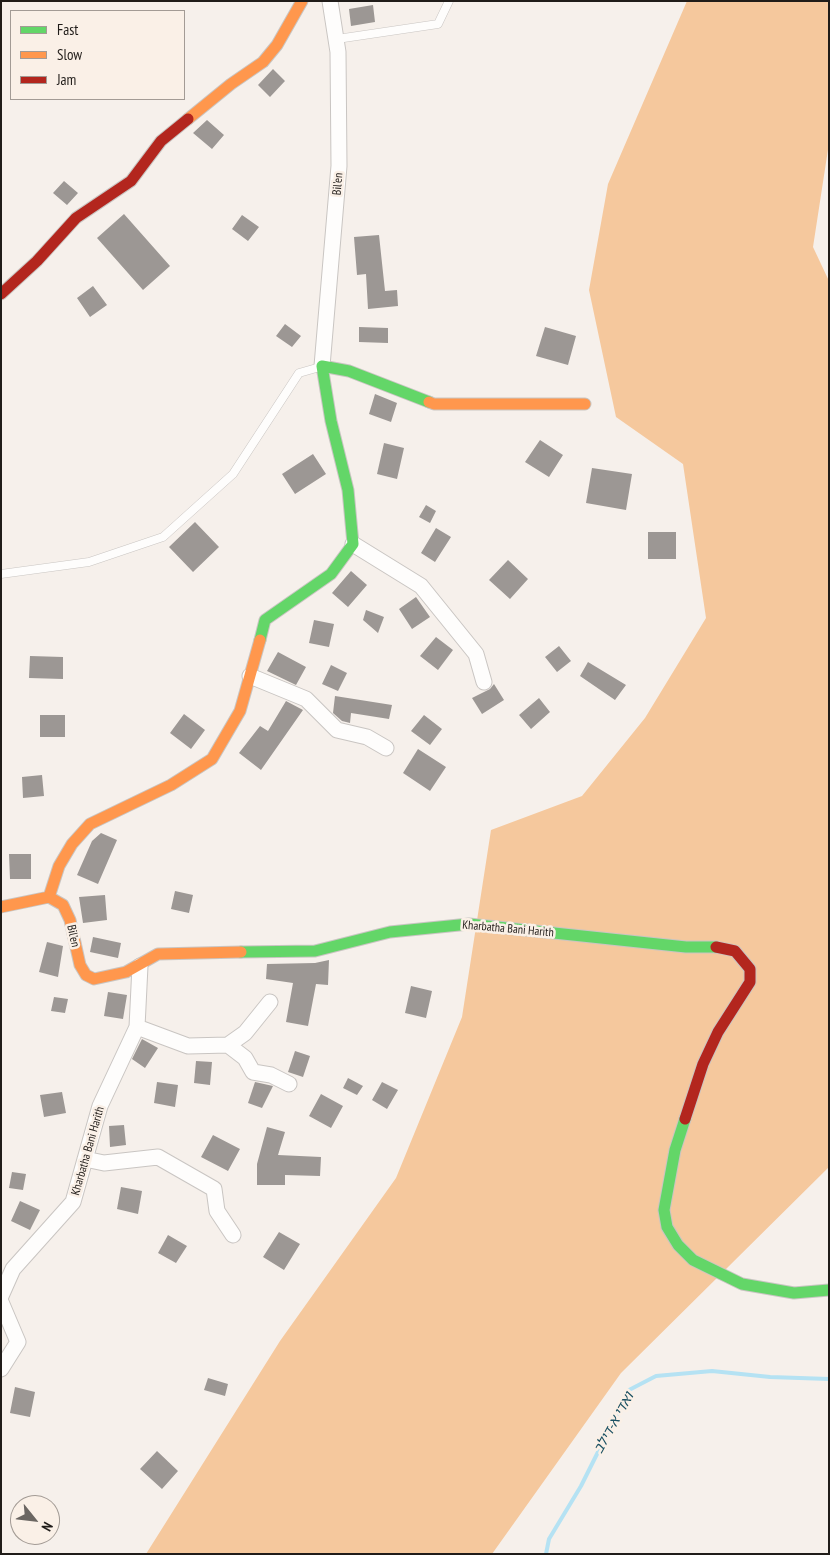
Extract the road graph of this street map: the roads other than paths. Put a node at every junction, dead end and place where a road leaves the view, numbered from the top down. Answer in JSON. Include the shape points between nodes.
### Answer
{"nodes":[{"id":1,"x":302,"y":1,"type":"edge"},
{"id":2,"x":330,"y":1,"type":"edge"},
{"id":3,"x":450,"y":1,"type":"edge"},
{"id":4,"x":337,"y":39,"type":"junction"},
{"id":5,"x":1,"y":294,"type":"edge"},
{"id":6,"x":322,"y":366,"type":"junction"},
{"id":7,"x":585,"y":404,"type":"dead end"},
{"id":8,"x":352,"y":544,"type":"junction"},
{"id":9,"x":1,"y":574,"type":"edge"},
{"id":10,"x":250,"y":676,"type":"junction"},
{"id":11,"x":484,"y":682,"type":"dead end"},
{"id":12,"x":386,"y":748,"type":"dead end"},
{"id":13,"x":49,"y":897,"type":"junction"},
{"id":14,"x":1,"y":907,"type":"edge"},
{"id":15,"x":140,"y":966,"type":"junction"},
{"id":16,"x":270,"y":1002,"type":"dead end"},
{"id":17,"x":137,"y":1027,"type":"junction"},
{"id":18,"x":228,"y":1044,"type":"junction"},
{"id":19,"x":289,"y":1084,"type":"dead end"},
{"id":20,"x":85,"y":1160,"type":"junction"},
{"id":21,"x":232,"y":1235,"type":"dead end"},
{"id":22,"x":829,"y":1290,"type":"edge"},
{"id":23,"x":1,"y":1296,"type":"edge"},
{"id":24,"x":1,"y":1302,"type":"edge"},
{"id":25,"x":1,"y":1368,"type":"edge"}],
"edges":[{"from":1,"to":5,"type":"street","via":[[277,45],[263,62],[161,141],[131,181],[76,218]]},
{"from":2,"to":4,"type":"street","name":"Bil'en"},
{"from":3,"to":4,"type":"lane","via":[[438,24]]},
{"from":4,"to":6,"type":"street","name":"Bil'en","via":[[339,166]]},
{"from":6,"to":7,"type":"street","via":[[349,371],[434,404]]},
{"from":6,"to":8,"type":"street","via":[[331,422],[348,490]]},
{"from":6,"to":9,"type":"lane","via":[[299,373],[233,474],[163,537],[89,562]]},
{"from":8,"to":10,"type":"street","via":[[331,574],[265,620]]},
{"from":8,"to":11,"type":"street","via":[[420,586],[476,654]]},
{"from":10,"to":12,"type":"street","via":[[306,700],[337,730],[367,737]]},
{"from":10,"to":13,"type":"street","via":[[240,711],[212,759],[171,785],[90,824],[63,859]]},
{"from":13,"to":14,"type":"street"},
{"from":13,"to":15,"type":"street","name":"Bil'en","via":[[62,905],[70,920],[80,965],[86,975],[94,979],[106,978]]},
{"from":15,"to":17,"type":"street","name":"Kharbatha Bani Harith"},
{"from":15,"to":22,"type":"street","name":"Kharbatha Bani Harith","via":[[158,954],[171,952],[315,951],[390,932],[469,924],[735,951],[750,969],[750,982],[718,1032],[703,1064],[675,1150],[664,1210],[667,1227],[692,1260],[742,1284],[794,1293]]},
{"from":16,"to":18,"type":"street","via":[[245,1033]]},
{"from":17,"to":18,"type":"street","via":[[188,1046]]},
{"from":17,"to":20,"type":"street","name":"Kharbatha Bani Harith","via":[[100,1106]]},
{"from":18,"to":19,"type":"street","via":[[246,1058],[253,1072],[271,1075]]},
{"from":20,"to":21,"type":"street","via":[[104,1163],[158,1157],[214,1189],[217,1211]]},
{"from":20,"to":23,"type":"street","name":"Kharbatha Bani Harith","via":[[73,1202],[13,1269]]},
{"from":24,"to":25,"type":"street","via":[[18,1342]]}]}
